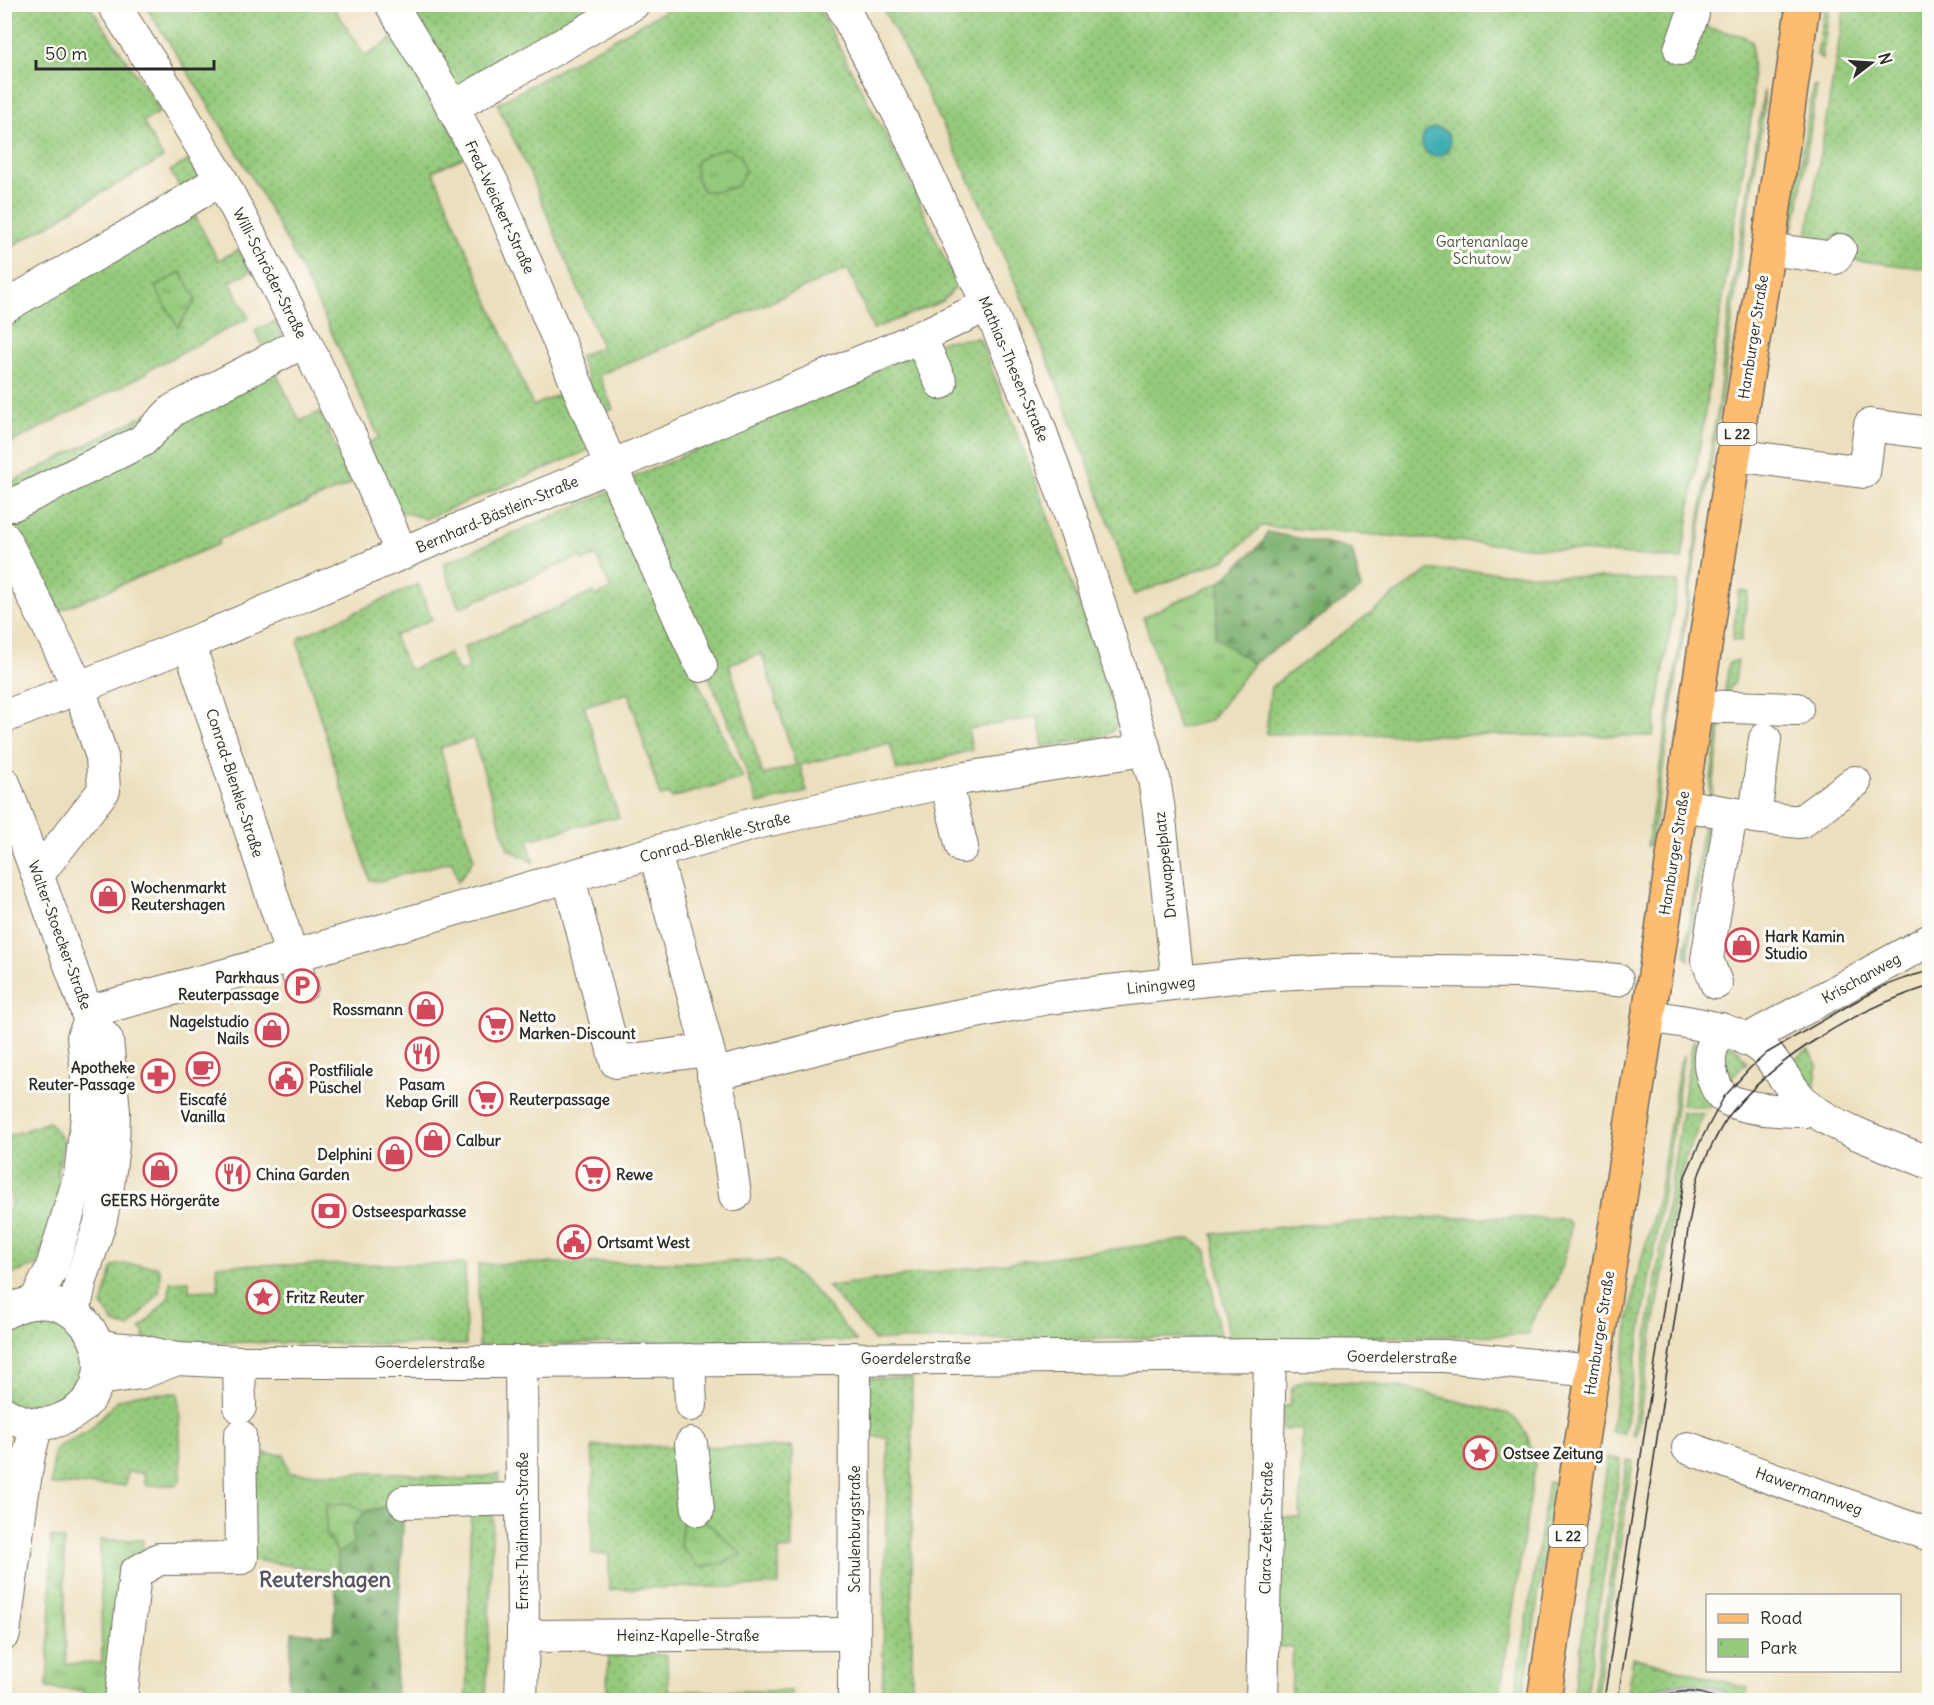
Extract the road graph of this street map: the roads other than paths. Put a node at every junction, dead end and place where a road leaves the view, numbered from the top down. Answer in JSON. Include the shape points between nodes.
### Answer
{"nodes":[{"id":1,"x":113,"y":4,"type":"edge"},
{"id":2,"x":391,"y":4,"type":"edge"},
{"id":3,"x":633,"y":4,"type":"edge"},
{"id":4,"x":842,"y":4,"type":"edge"},
{"id":5,"x":1803,"y":4,"type":"edge"},
{"id":6,"x":1693,"y":14,"type":"dead end"},
{"id":7,"x":1680,"y":50,"type":"dead end"},
{"id":8,"x":453,"y":107,"type":"junction"},
{"id":9,"x":221,"y":179,"type":"junction"},
{"id":10,"x":1767,"y":249,"type":"junction"},
{"id":11,"x":1840,"y":250,"type":"dead end"},
{"id":12,"x":988,"y":306,"type":"junction"},
{"id":13,"x":4,"y":307,"type":"edge"},
{"id":14,"x":920,"y":337,"type":"junction"},
{"id":15,"x":305,"y":341,"type":"junction"},
{"id":16,"x":941,"y":383,"type":"dead end"},
{"id":17,"x":1929,"y":433,"type":"edge"},
{"id":18,"x":1734,"y":455,"type":"junction"},
{"id":19,"x":611,"y":466,"type":"junction"},
{"id":20,"x":12,"y":505,"type":"dead end"},
{"id":21,"x":4,"y":538,"type":"edge"},
{"id":22,"x":402,"y":554,"type":"junction"},
{"id":23,"x":189,"y":644,"type":"junction"},
{"id":24,"x":701,"y":666,"type":"dead end"},
{"id":25,"x":79,"y":688,"type":"junction"},
{"id":26,"x":1696,"y":706,"type":"junction"},
{"id":27,"x":1797,"y":709,"type":"dead end"},
{"id":28,"x":4,"y":717,"type":"edge"},
{"id":29,"x":1765,"y":739,"type":"dead end"},
{"id":30,"x":1144,"y":750,"type":"junction"},
{"id":31,"x":946,"y":782,"type":"junction"},
{"id":32,"x":1855,"y":782,"type":"dead end"},
{"id":33,"x":4,"y":783,"type":"edge"},
{"id":34,"x":1681,"y":805,"type":"junction"},
{"id":35,"x":1743,"y":815,"type":"junction"},
{"id":36,"x":962,"y":848,"type":"dead end"},
{"id":37,"x":655,"y":853,"type":"junction"},
{"id":38,"x":38,"y":874,"type":"junction"},
{"id":39,"x":569,"y":878,"type":"junction"},
{"id":40,"x":1929,"y":940,"type":"edge"},
{"id":41,"x":292,"y":956,"type":"junction"},
{"id":42,"x":1617,"y":980,"type":"dead end"},
{"id":43,"x":1178,"y":982,"type":"junction"},
{"id":44,"x":1716,"y":983,"type":"dead end"},
{"id":45,"x":302,"y":986,"type":"dead end"},
{"id":46,"x":89,"y":1016,"type":"junction"},
{"id":47,"x":1649,"y":1016,"type":"junction"},
{"id":48,"x":1734,"y":1035,"type":"junction"},
{"id":49,"x":711,"y":1063,"type":"junction"},
{"id":50,"x":1813,"y":1111,"type":"junction"},
{"id":51,"x":1929,"y":1163,"type":"edge"},
{"id":52,"x":735,"y":1195,"type":"dead end"},
{"id":53,"x":35,"y":1302,"type":"junction"},
{"id":54,"x":4,"y":1312,"type":"edge"},
{"id":55,"x":74,"y":1312,"type":"junction"},
{"id":56,"x":97,"y":1344,"type":"junction"},
{"id":57,"x":855,"y":1358,"type":"junction"},
{"id":58,"x":177,"y":1359,"type":"junction"},
{"id":59,"x":689,"y":1360,"type":"junction"},
{"id":60,"x":239,"y":1362,"type":"junction"},
{"id":61,"x":521,"y":1362,"type":"junction"},
{"id":62,"x":1593,"y":1371,"type":"junction"},
{"id":63,"x":98,"y":1379,"type":"junction"},
{"id":64,"x":1269,"y":1379,"type":"junction"},
{"id":65,"x":691,"y":1405,"type":"dead end"},
{"id":66,"x":5,"y":1415,"type":"edge"},
{"id":67,"x":37,"y":1424,"type":"junction"},
{"id":68,"x":691,"y":1444,"type":"dead end"},
{"id":69,"x":1688,"y":1448,"type":"dead end"},
{"id":70,"x":522,"y":1498,"type":"junction"},
{"id":71,"x":404,"y":1502,"type":"dead end"},
{"id":72,"x":698,"y":1510,"type":"dead end"},
{"id":73,"x":1929,"y":1534,"type":"edge"},
{"id":74,"x":854,"y":1634,"type":"junction"},
{"id":75,"x":4,"y":1635,"type":"edge"},
{"id":76,"x":523,"y":1636,"type":"junction"},
{"id":77,"x":122,"y":1701,"type":"edge"},
{"id":78,"x":520,"y":1701,"type":"edge"},
{"id":79,"x":854,"y":1701,"type":"edge"},
{"id":80,"x":1262,"y":1701,"type":"edge"},
{"id":81,"x":1544,"y":1701,"type":"edge"}],
"edges":[{"from":1,"to":9,"type":"street","name":"Willi-Schröder-Straße"},
{"from":2,"to":8,"type":"street","name":"Fred-Weickert-Straße"},
{"from":3,"to":8,"type":"street"},
{"from":4,"to":12,"type":"street","name":"Mathias-Thesen-Straße","via":[[904,124]]},
{"from":5,"to":10,"type":"main road","name":"Hamburger Straße","number":"L 22"},
{"from":6,"to":7,"type":"street"},
{"from":8,"to":19,"type":"street","name":"Fred-Weickert-Straße","via":[[493,184]]},
{"from":9,"to":13,"type":"street"},
{"from":9,"to":15,"type":"street","name":"Willi-Schröder-Straße"},
{"from":10,"to":11,"type":"street","via":[[1835,258]]},
{"from":10,"to":18,"type":"main road","name":"Hamburger Straße","number":"L 22"},
{"from":12,"to":14,"type":"street","name":"Bernhard-Bästlein-Straße"},
{"from":12,"to":30,"type":"street","name":"Mathias-Thesen-Straße","via":[[1037,421],[1081,545]]},
{"from":14,"to":16,"type":"street"},
{"from":14,"to":19,"type":"street","name":"Bernhard-Bästlein-Straße"},
{"from":15,"to":20,"type":"street","via":[[173,410],[142,441]]},
{"from":15,"to":22,"type":"street","name":"Willi-Schröder-Straße"},
{"from":17,"to":18,"type":"street","via":[[1870,425],[1864,472]]},
{"from":18,"to":26,"type":"main road","name":"Hamburger Straße","number":"L 22"},
{"from":19,"to":22,"type":"street","name":"Bernhard-Bästlein-Straße"},
{"from":19,"to":24,"type":"street","name":"Fred-Weickert-Straße"},
{"from":21,"to":25,"type":"street"},
{"from":22,"to":23,"type":"street","name":"Bernhard-Bästlein-Straße"},
{"from":23,"to":25,"type":"street","name":"Bernhard-Bästlein-Straße"},
{"from":23,"to":41,"type":"street","name":"Conrad-Blenkle-Straße"},
{"from":25,"to":28,"type":"street","name":"Bernhard-Bästlein-Straße"},
{"from":25,"to":38,"type":"street","via":[[102,757],[104,790]]},
{"from":26,"to":27,"type":"street"},
{"from":26,"to":34,"type":"main road","name":"Hamburger Straße","number":"L 22"},
{"from":29,"to":35,"type":"street"},
{"from":30,"to":31,"type":"street","name":"Conrad-Blenkle-Straße"},
{"from":30,"to":43,"type":"street","name":"Druwappelplatz","via":[[1160,811]]},
{"from":31,"to":36,"type":"street"},
{"from":31,"to":37,"type":"street","name":"Conrad-Blenkle-Straße","via":[[760,822]]},
{"from":32,"to":35,"type":"street","via":[[1800,822]]},
{"from":33,"to":38,"type":"street","name":"Walter-Stoecker-Straße"},
{"from":34,"to":35,"type":"street"},
{"from":34,"to":47,"type":"main road","name":"Hamburger Straße","number":"L 22"},
{"from":35,"to":44,"type":"street","via":[[1707,959]]},
{"from":37,"to":39,"type":"street","name":"Conrad-Blenkle-Straße","via":[[609,877]]},
{"from":37,"to":49,"type":"street"},
{"from":38,"to":46,"type":"street","name":"Walter-Stoecker-Straße"},
{"from":39,"to":41,"type":"street","name":"Conrad-Blenkle-Straße"},
{"from":39,"to":49,"type":"street","name":"Liningweg","via":[[616,1062]]},
{"from":40,"to":48,"type":"street","name":"Krischanweg","via":[[1792,1016]]},
{"from":41,"to":45,"type":"street"},
{"from":41,"to":46,"type":"street","name":"Conrad-Blenkle-Straße"},
{"from":42,"to":43,"type":"street","name":"Liningweg","via":[[1518,972],[1351,970]]},
{"from":43,"to":49,"type":"street","name":"Liningweg","via":[[1048,998]]},
{"from":46,"to":53,"type":"street","name":"Walter-Stoecker-Straße","via":[[83,1037],[87,1116],[80,1175],[51,1270]]},
{"from":46,"to":55,"type":"street","name":"Walter-Stoecker-Straße","via":[[107,1040],[114,1111],[108,1186]]},
{"from":47,"to":48,"type":"street"},
{"from":47,"to":62,"type":"main road","name":"Hamburger Straße","number":"L 22"},
{"from":48,"to":50,"type":"street","via":[[1767,1053]]},
{"from":48,"to":50,"type":"street","via":[[1711,1047],[1709,1068],[1724,1097],[1738,1104],[1781,1111]]},
{"from":49,"to":52,"type":"street","via":[[723,1110]]},
{"from":50,"to":51,"type":"street"},
{"from":53,"to":54,"type":"street"},
{"from":53,"to":55,"type":"street","via":[[55,1304]]},
{"from":55,"to":56,"type":"street","via":[[88,1326]]},
{"from":56,"to":58,"type":"street","name":"Goerdelerstraße"},
{"from":56,"to":63,"type":"street"},
{"from":57,"to":59,"type":"street","name":"Goerdelerstraße"},
{"from":57,"to":64,"type":"street","name":"Goerdelerstraße"},
{"from":57,"to":74,"type":"street","name":"Schulenburgstraße"},
{"from":58,"to":60,"type":"street","name":"Goerdelerstraße"},
{"from":58,"to":63,"type":"street","name":"Goerdelerstraße","via":[[141,1374]]},
{"from":59,"to":61,"type":"street","name":"Goerdelerstraße"},
{"from":59,"to":65,"type":"street"},
{"from":60,"to":61,"type":"street","name":"Goerdelerstraße"},
{"from":60,"to":77,"type":"street","via":[[242,1558],[159,1560],[135,1573]]},
{"from":61,"to":70,"type":"street","name":"Ernst-Thälmann-Straße"},
{"from":62,"to":64,"type":"street","name":"Goerdelerstraße","via":[[1444,1356]]},
{"from":62,"to":81,"type":"main road","name":"Hamburger Straße","number":"L 22"},
{"from":63,"to":67,"type":"street","via":[[80,1409],[60,1420]]},
{"from":64,"to":80,"type":"street","name":"Clara-Zetkin-Straße"},
{"from":66,"to":67,"type":"street"},
{"from":67,"to":75,"type":"street","via":[[29,1455]]},
{"from":68,"to":72,"type":"street"},
{"from":69,"to":73,"type":"street","name":"Hawermannweg"},
{"from":70,"to":71,"type":"street"},
{"from":70,"to":76,"type":"street","name":"Ernst-Thälmann-Straße"},
{"from":74,"to":76,"type":"street","name":"Heinz-Kapelle-Straße"},
{"from":74,"to":79,"type":"street","name":"Schulenburgstraße"},
{"from":76,"to":78,"type":"street","name":"Ernst-Thälmann-Straße"}]}
